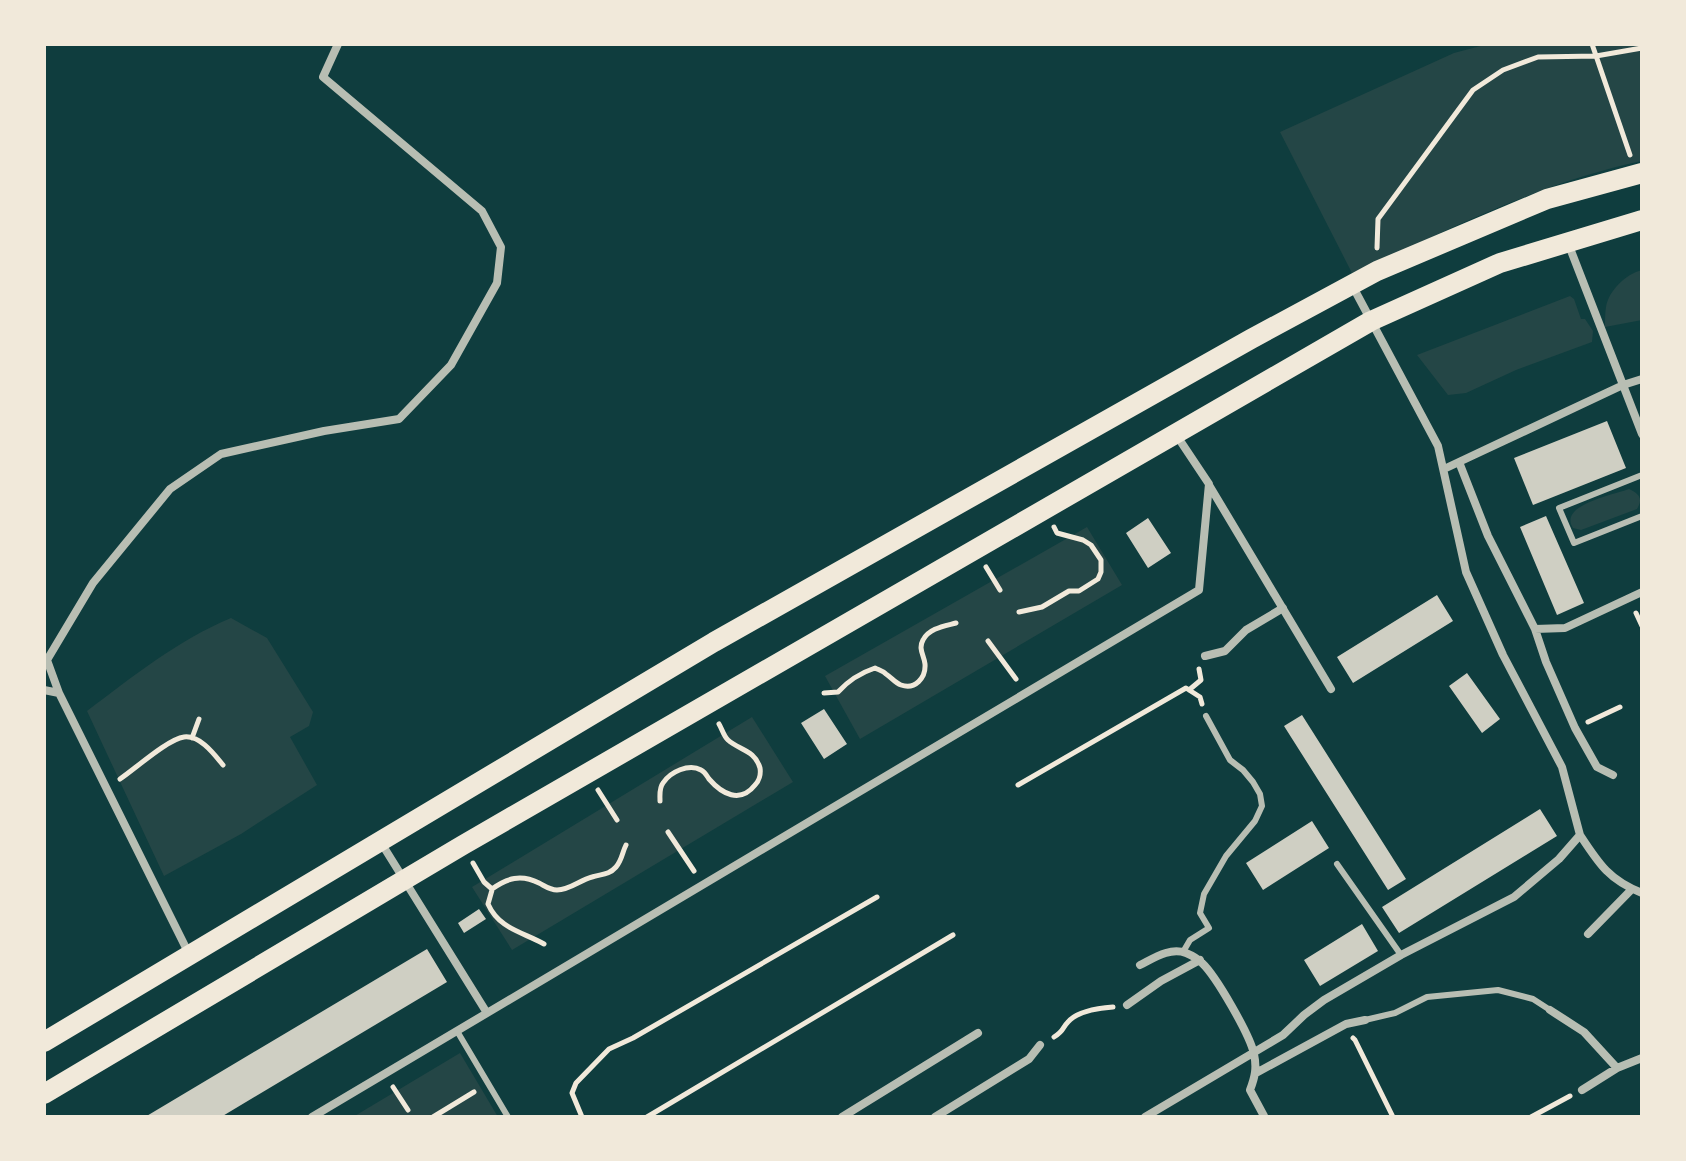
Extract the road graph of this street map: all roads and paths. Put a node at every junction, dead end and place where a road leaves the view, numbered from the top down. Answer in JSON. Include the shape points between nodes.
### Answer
{"nodes":[{"id":1,"x":338,"y":44,"type":"edge"},
{"id":2,"x":1592,"y":44,"type":"edge"},
{"id":3,"x":1642,"y":48,"type":"edge"},
{"id":4,"x":1596,"y":56,"type":"junction"},
{"id":5,"x":1640,"y":174,"type":"edge"},
{"id":6,"x":1642,"y":220,"type":"edge"},
{"id":7,"x":1567,"y":243,"type":"junction"},
{"id":8,"x":1377,"y":271,"type":"junction"},
{"id":9,"x":1352,"y":284,"type":"junction"},
{"id":10,"x":1371,"y":321,"type":"junction"},
{"id":11,"x":1642,"y":379,"type":"edge"},
{"id":12,"x":1623,"y":385,"type":"junction"},
{"id":13,"x":1175,"y":433,"type":"junction"},
{"id":14,"x":1642,"y":434,"type":"edge"},
{"id":15,"x":1459,"y":462,"type":"junction"},
{"id":16,"x":1444,"y":469,"type":"junction"},
{"id":17,"x":1642,"y":475,"type":"edge"},
{"id":18,"x":1209,"y":484,"type":"junction"},
{"id":19,"x":1043,"y":509,"type":"junction"},
{"id":20,"x":1642,"y":516,"type":"edge"},
{"id":21,"x":1642,"y":592,"type":"edge"},
{"id":22,"x":1283,"y":608,"type":"junction"},
{"id":23,"x":1019,"y":612,"type":"dead end"},
{"id":24,"x":956,"y":623,"type":"dead end"},
{"id":25,"x":1535,"y":629,"type":"junction"},
{"id":26,"x":988,"y":641,"type":"dead end"},
{"id":27,"x":1205,"y":656,"type":"dead end"},
{"id":28,"x":1331,"y":689,"type":"dead end"},
{"id":29,"x":44,"y":690,"type":"edge"},
{"id":30,"x":59,"y":693,"type":"junction"},
{"id":31,"x":824,"y":693,"type":"dead end"},
{"id":32,"x":1024,"y":693,"type":"junction"},
{"id":33,"x":707,"y":704,"type":"junction"},
{"id":34,"x":1620,"y":707,"type":"dead end"},
{"id":35,"x":1206,"y":716,"type":"joint"},
{"id":36,"x":199,"y":719,"type":"dead end"},
{"id":37,"x":1575,"y":728,"type":"junction"},
{"id":38,"x":192,"y":738,"type":"junction"},
{"id":39,"x":223,"y":765,"type":"dead end"},
{"id":40,"x":587,"y":773,"type":"junction"},
{"id":41,"x":1613,"y":775,"type":"dead end"},
{"id":42,"x":1018,"y":785,"type":"dead end"},
{"id":43,"x":106,"y":788,"type":"junction"},
{"id":44,"x":660,"y":801,"type":"dead end"},
{"id":45,"x":617,"y":820,"type":"dead end"},
{"id":46,"x":668,"y":832,"type":"dead end"},
{"id":47,"x":1580,"y":835,"type":"junction"},
{"id":48,"x":380,"y":840,"type":"junction"},
{"id":49,"x":463,"y":845,"type":"junction"},
{"id":50,"x":626,"y":845,"type":"dead end"},
{"id":51,"x":1337,"y":864,"type":"dead end"},
{"id":52,"x":404,"y":879,"type":"junction"},
{"id":53,"x":701,"y":886,"type":"junction"},
{"id":54,"x":492,"y":889,"type":"junction"},
{"id":55,"x":1632,"y":889,"type":"junction"},
{"id":56,"x":1642,"y":893,"type":"edge"},
{"id":57,"x":877,"y":897,"type":"dead end"},
{"id":58,"x":1588,"y":934,"type":"dead end"},
{"id":59,"x":953,"y":935,"type":"dead end"},
{"id":60,"x":544,"y":944,"type":"dead end"},
{"id":61,"x":1183,"y":952,"type":"junction"},
{"id":62,"x":1401,"y":955,"type":"junction"},
{"id":63,"x":189,"y":956,"type":"junction"},
{"id":64,"x":1200,"y":960,"type":"junction"},
{"id":65,"x":1140,"y":965,"type":"dead end"},
{"id":66,"x":1127,"y":1005,"type":"joint"},
{"id":67,"x":1550,"y":1010,"type":"joint"},
{"id":68,"x":487,"y":1013,"type":"junction"},
{"id":69,"x":1365,"y":1020,"type":"joint"},
{"id":70,"x":1333,"y":1030,"type":"junction"},
{"id":71,"x":457,"y":1031,"type":"junction"},
{"id":72,"x":978,"y":1033,"type":"dead end"},
{"id":73,"x":44,"y":1042,"type":"edge"},
{"id":74,"x":1040,"y":1045,"type":"joint"},
{"id":75,"x":1254,"y":1051,"type":"junction"},
{"id":76,"x":1642,"y":1058,"type":"edge"},
{"id":77,"x":1617,"y":1068,"type":"junction"},
{"id":78,"x":1256,"y":1073,"type":"junction"},
{"id":79,"x":385,"y":1074,"type":"junction"},
{"id":80,"x":488,"y":1083,"type":"junction"},
{"id":81,"x":1582,"y":1090,"type":"joint"},
{"id":82,"x":44,"y":1094,"type":"edge"},
{"id":83,"x":408,"y":1110,"type":"dead end"},
{"id":84,"x":1264,"y":1116,"type":"edge"},
{"id":85,"x":312,"y":1117,"type":"edge"},
{"id":86,"x":433,"y":1117,"type":"edge"},
{"id":87,"x":508,"y":1117,"type":"edge"},
{"id":88,"x":582,"y":1117,"type":"edge"},
{"id":89,"x":647,"y":1117,"type":"edge"},
{"id":90,"x":842,"y":1117,"type":"edge"},
{"id":91,"x":935,"y":1117,"type":"edge"},
{"id":92,"x":1145,"y":1117,"type":"edge"},
{"id":93,"x":1393,"y":1117,"type":"edge"},
{"id":94,"x":1531,"y":1117,"type":"edge"}],
"edges":[{"from":1,"to":30,"type":"street","via":[[323,77],[482,211],[501,247],[497,283],[451,365],[399,419],[221,454],[170,489],[93,583],[47,660]]},
{"from":2,"to":4,"type":"path"},
{"from":3,"to":4,"type":"path"},
{"from":4,"to":5,"type":"path"},
{"from":4,"to":8,"type":"path","via":[[1538,57],[1503,70],[1473,90],[1378,219]]},
{"from":5,"to":8,"type":"main road","via":[[1547,199]]},
{"from":6,"to":7,"type":"main road"},
{"from":7,"to":10,"type":"main road","via":[[1500,263]]},
{"from":7,"to":12,"type":"street"},
{"from":8,"to":9,"type":"main road"},
{"from":9,"to":10,"type":"street"},
{"from":9,"to":48,"type":"main road","via":[[714,642]]},
{"from":10,"to":13,"type":"main road"},
{"from":10,"to":16,"type":"street","via":[[1438,446]]},
{"from":11,"to":12,"type":"street"},
{"from":12,"to":14,"type":"street"},
{"from":12,"to":15,"type":"street"},
{"from":13,"to":18,"type":"street"},
{"from":13,"to":19,"type":"main road"},
{"from":15,"to":16,"type":"street"},
{"from":15,"to":25,"type":"street","via":[[1488,536]]},
{"from":16,"to":47,"type":"street","via":[[1466,572],[1562,767]]},
{"from":17,"to":20,"type":"lane","via":[[1559,508],[1574,543]]},
{"from":18,"to":22,"type":"street"},
{"from":18,"to":32,"type":"street","via":[[1199,590]]},
{"from":19,"to":23,"type":"path","via":[[1057,533],[1091,545],[1101,560],[1101,572],[1079,591]]},
{"from":19,"to":33,"type":"main road"},
{"from":21,"to":25,"type":"street","via":[[1565,628]]},
{"from":22,"to":27,"type":"street","via":[[1246,630],[1225,651]]},
{"from":22,"to":28,"type":"street"},
{"from":24,"to":31,"type":"path","via":[[922,640],[925,663],[919,683],[898,685],[875,668],[838,692]]},
{"from":25,"to":37,"type":"street"},
{"from":26,"to":32,"type":"path"},
{"from":29,"to":30,"type":"street"},
{"from":30,"to":43,"type":"street"},
{"from":32,"to":53,"type":"street"},
{"from":33,"to":40,"type":"main road"},
{"from":33,"to":44,"type":"path","via":[[728,740],[753,756],[760,777],[749,792],[731,796],[703,771],[687,768],[663,783]]},
{"from":34,"to":37,"type":"path"},
{"from":35,"to":42,"type":"path","via":[[1200,697],[1186,688]]},
{"from":35,"to":61,"type":"lane","via":[[1230,760],[1253,782],[1262,806],[1204,894],[1200,913],[1209,928],[1190,940]]},
{"from":36,"to":38,"type":"path"},
{"from":37,"to":41,"type":"street","via":[[1597,767]]},
{"from":38,"to":39,"type":"path"},
{"from":38,"to":43,"type":"path","via":[[175,741]]},
{"from":40,"to":45,"type":"path"},
{"from":40,"to":49,"type":"main road"},
{"from":43,"to":63,"type":"street"},
{"from":46,"to":53,"type":"path"},
{"from":47,"to":55,"type":"street","via":[[1614,880]]},
{"from":47,"to":62,"type":"street","via":[[1514,897]]},
{"from":48,"to":52,"type":"street"},
{"from":48,"to":63,"type":"main road"},
{"from":49,"to":52,"type":"main road"},
{"from":49,"to":54,"type":"path"},
{"from":50,"to":54,"type":"path","via":[[610,873],[568,887],[549,889],[513,877]]},
{"from":51,"to":62,"type":"lane"},
{"from":52,"to":68,"type":"street"},
{"from":52,"to":82,"type":"main road"},
{"from":53,"to":68,"type":"street"},
{"from":54,"to":60,"type":"path","via":[[488,904],[499,920]]},
{"from":55,"to":56,"type":"street"},
{"from":55,"to":58,"type":"street"},
{"from":57,"to":88,"type":"path","via":[[609,1049],[572,1093]]},
{"from":59,"to":89,"type":"path"},
{"from":61,"to":64,"type":"street"},
{"from":61,"to":65,"type":"street","via":[[1167,952]]},
{"from":62,"to":75,"type":"street","via":[[1324,1000],[1283,1035]]},
{"from":63,"to":73,"type":"main road"},
{"from":64,"to":66,"type":"street"},
{"from":64,"to":75,"type":"street"},
{"from":66,"to":74,"type":"path","via":[[1091,1010]]},
{"from":67,"to":69,"type":"lane","via":[[1533,999],[1498,990],[1427,997]]},
{"from":67,"to":77,"type":"street","via":[[1584,1032]]},
{"from":68,"to":71,"type":"street"},
{"from":69,"to":70,"type":"street"},
{"from":70,"to":78,"type":"street"},
{"from":70,"to":93,"type":"path","via":[[1355,1040]]},
{"from":71,"to":79,"type":"street"},
{"from":71,"to":80,"type":"lane"},
{"from":72,"to":90,"type":"street"},
{"from":74,"to":91,"type":"street","via":[[1029,1059]]},
{"from":75,"to":78,"type":"street"},
{"from":75,"to":92,"type":"street"},
{"from":76,"to":77,"type":"street"},
{"from":77,"to":81,"type":"street"},
{"from":78,"to":84,"type":"street","via":[[1250,1090]]},
{"from":79,"to":83,"type":"path"},
{"from":79,"to":85,"type":"street"},
{"from":80,"to":86,"type":"path"},
{"from":80,"to":87,"type":"lane"},
{"from":81,"to":94,"type":"path"}]}
